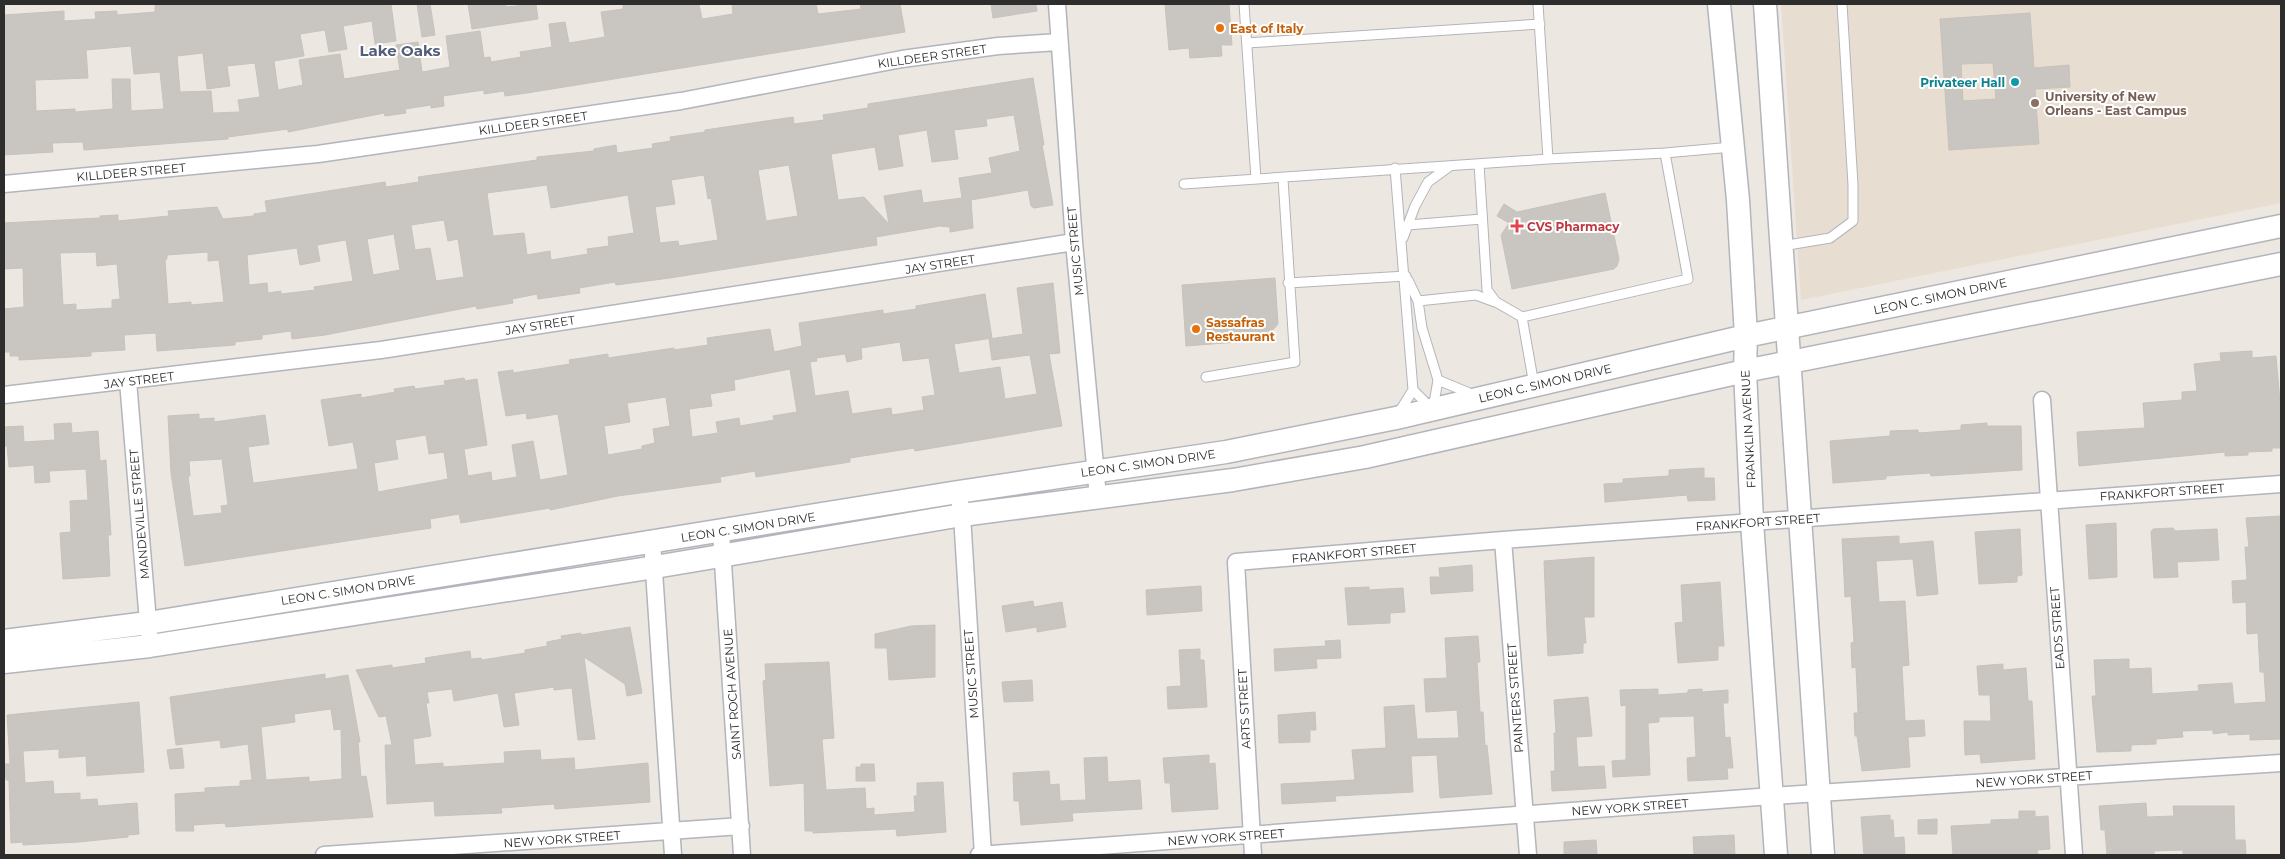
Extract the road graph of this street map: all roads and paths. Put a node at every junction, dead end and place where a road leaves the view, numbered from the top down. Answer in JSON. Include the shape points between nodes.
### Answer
{"nodes":[{"id":1,"x":1057,"y":4,"type":"edge"},
{"id":2,"x":1244,"y":4,"type":"edge"},
{"id":3,"x":1538,"y":4,"type":"edge"},
{"id":4,"x":1719,"y":4,"type":"edge"},
{"id":5,"x":1765,"y":4,"type":"edge"},
{"id":6,"x":1842,"y":4,"type":"edge"},
{"id":7,"x":1540,"y":24,"type":"junction"},
{"id":8,"x":1059,"y":42,"type":"junction"},
{"id":9,"x":1247,"y":43,"type":"junction"},
{"id":10,"x":1732,"y":147,"type":"junction"},
{"id":11,"x":1664,"y":153,"type":"junction"},
{"id":12,"x":1548,"y":159,"type":"junction"},
{"id":13,"x":1478,"y":164,"type":"junction"},
{"id":14,"x":1450,"y":166,"type":"junction"},
{"id":15,"x":1395,"y":168,"type":"junction"},
{"id":16,"x":1283,"y":178,"type":"junction"},
{"id":17,"x":1256,"y":179,"type":"junction"},
{"id":18,"x":4,"y":184,"type":"edge"},
{"id":19,"x":1184,"y":184,"type":"dead end"},
{"id":20,"x":1482,"y":219,"type":"junction"},
{"id":21,"x":1408,"y":225,"type":"junction"},
{"id":22,"x":2281,"y":226,"type":"edge"},
{"id":23,"x":1402,"y":241,"type":"junction"},
{"id":24,"x":1074,"y":242,"type":"junction"},
{"id":25,"x":1782,"y":246,"type":"junction"},
{"id":26,"x":2281,"y":264,"type":"edge"},
{"id":27,"x":1406,"y":276,"type":"junction"},
{"id":28,"x":1288,"y":283,"type":"junction"},
{"id":29,"x":1418,"y":301,"type":"junction"},
{"id":30,"x":1496,"y":302,"type":"junction"},
{"id":31,"x":1522,"y":317,"type":"junction"},
{"id":32,"x":1789,"y":328,"type":"junction"},
{"id":33,"x":1746,"y":336,"type":"junction"},
{"id":34,"x":1790,"y":362,"type":"junction"},
{"id":35,"x":1745,"y":371,"type":"junction"},
{"id":36,"x":1206,"y":377,"type":"dead end"},
{"id":37,"x":1438,"y":380,"type":"junction"},
{"id":38,"x":128,"y":382,"type":"junction"},
{"id":39,"x":1534,"y":385,"type":"junction"},
{"id":40,"x":1413,"y":390,"type":"junction"},
{"id":41,"x":4,"y":395,"type":"edge"},
{"id":42,"x":1481,"y":398,"type":"junction"},
{"id":43,"x":2042,"y":400,"type":"dead end"},
{"id":44,"x":1433,"y":409,"type":"junction"},
{"id":45,"x":1396,"y":418,"type":"junction"},
{"id":46,"x":1484,"y":430,"type":"junction"},
{"id":47,"x":1226,"y":452,"type":"junction"},
{"id":48,"x":1332,"y":462,"type":"junction"},
{"id":49,"x":1096,"y":471,"type":"junction"},
{"id":50,"x":1232,"y":480,"type":"junction"},
{"id":51,"x":2281,"y":484,"type":"edge"},
{"id":52,"x":958,"y":492,"type":"junction"},
{"id":53,"x":1098,"y":497,"type":"junction"},
{"id":54,"x":2048,"y":500,"type":"junction"},
{"id":55,"x":962,"y":515,"type":"junction"},
{"id":56,"x":1800,"y":519,"type":"junction"},
{"id":57,"x":1752,"y":522,"type":"junction"},
{"id":58,"x":721,"y":532,"type":"junction"},
{"id":59,"x":1503,"y":540,"type":"junction"},
{"id":60,"x":652,"y":541,"type":"junction"},
{"id":61,"x":723,"y":556,"type":"junction"},
{"id":62,"x":1236,"y":562,"type":"joint"},
{"id":63,"x":655,"y":567,"type":"junction"},
{"id":64,"x":148,"y":623,"type":"junction"},
{"id":65,"x":4,"y":641,"type":"edge"},
{"id":66,"x":150,"y":646,"type":"junction"},
{"id":67,"x":4,"y":662,"type":"edge"},
{"id":68,"x":2281,"y":763,"type":"edge"},
{"id":69,"x":2068,"y":777,"type":"junction"},
{"id":70,"x":1819,"y":793,"type":"junction"},
{"id":71,"x":1772,"y":796,"type":"junction"},
{"id":72,"x":1524,"y":815,"type":"junction"},
{"id":73,"x":741,"y":826,"type":"junction"},
{"id":74,"x":672,"y":832,"type":"junction"},
{"id":75,"x":1252,"y":835,"type":"junction"},
{"id":76,"x":436,"y":851,"type":"edge"},
{"id":77,"x":324,"y":855,"type":"edge"},
{"id":78,"x":674,"y":855,"type":"edge"},
{"id":79,"x":742,"y":855,"type":"edge"},
{"id":80,"x":981,"y":855,"type":"edge"},
{"id":81,"x":1253,"y":855,"type":"edge"},
{"id":82,"x":1528,"y":855,"type":"edge"},
{"id":83,"x":1776,"y":855,"type":"edge"},
{"id":84,"x":1823,"y":855,"type":"edge"},
{"id":85,"x":2074,"y":855,"type":"edge"}],
"edges":[{"from":1,"to":8,"type":"street","name":"MUSIC STREET"},
{"from":2,"to":9,"type":"lane"},
{"from":3,"to":7,"type":"lane"},
{"from":4,"to":10,"type":"main road","name":"FRANKLIN AVENUE"},
{"from":5,"to":25,"type":"main road"},
{"from":6,"to":25,"type":"lane","via":[[1853,221],[1830,238]]},
{"from":7,"to":9,"type":"lane"},
{"from":7,"to":12,"type":"lane"},
{"from":8,"to":18,"type":"street","name":"KILLDEER STREET","via":[[998,46],[902,59],[681,101],[318,154]]},
{"from":8,"to":24,"type":"street","name":"MUSIC STREET"},
{"from":9,"to":17,"type":"lane"},
{"from":10,"to":11,"type":"lane"},
{"from":10,"to":33,"type":"main road","name":"FRANKLIN AVENUE"},
{"from":11,"to":12,"type":"lane"},
{"from":11,"to":31,"type":"lane","via":[[1688,279]]},
{"from":12,"to":13,"type":"lane"},
{"from":13,"to":14,"type":"lane"},
{"from":13,"to":20,"type":"lane"},
{"from":14,"to":15,"type":"lane"},
{"from":14,"to":21,"type":"lane","via":[[1428,182]]},
{"from":15,"to":16,"type":"lane"},
{"from":15,"to":23,"type":"lane"},
{"from":16,"to":17,"type":"lane"},
{"from":16,"to":28,"type":"lane"},
{"from":17,"to":19,"type":"lane"},
{"from":20,"to":21,"type":"lane"},
{"from":20,"to":30,"type":"lane","via":[[1488,290]]},
{"from":21,"to":23,"type":"lane"},
{"from":22,"to":32,"type":"main road","name":"LEON C. SIMON DRIVE"},
{"from":23,"to":27,"type":"lane"},
{"from":24,"to":38,"type":"street","name":"JAY STREET","via":[[381,350]]},
{"from":24,"to":49,"type":"street","name":"MUSIC STREET"},
{"from":25,"to":32,"type":"main road"},
{"from":26,"to":34,"type":"main road","name":"LEON C. SIMON DRIVE"},
{"from":27,"to":28,"type":"lane"},
{"from":27,"to":29,"type":"lane"},
{"from":27,"to":40,"type":"lane"},
{"from":28,"to":36,"type":"lane","via":[[1295,362]]},
{"from":29,"to":30,"type":"lane","via":[[1476,295]]},
{"from":29,"to":37,"type":"lane","via":[[1422,328]]},
{"from":30,"to":31,"type":"lane"},
{"from":31,"to":39,"type":"lane"},
{"from":32,"to":33,"type":"main road","name":"LEON C. SIMON DRIVE"},
{"from":32,"to":34,"type":"main road"},
{"from":33,"to":35,"type":"main road","name":"FRANKLIN AVENUE"},
{"from":33,"to":39,"type":"main road","name":"LEON C. SIMON DRIVE"},
{"from":34,"to":35,"type":"main road","name":"LEON C. SIMON DRIVE"},
{"from":34,"to":56,"type":"main road"},
{"from":35,"to":46,"type":"main road","name":"LEON C. SIMON DRIVE"},
{"from":35,"to":57,"type":"main road","name":"FRANKLIN AVENUE"},
{"from":37,"to":42,"type":"lane"},
{"from":37,"to":44,"type":"lane"},
{"from":38,"to":41,"type":"street","name":"JAY STREET"},
{"from":38,"to":64,"type":"street","name":"MANDEVILLE STREET"},
{"from":39,"to":42,"type":"main road","name":"LEON C. SIMON DRIVE"},
{"from":40,"to":44,"type":"lane"},
{"from":40,"to":45,"type":"lane"},
{"from":42,"to":44,"type":"main road","name":"LEON C. SIMON DRIVE"},
{"from":43,"to":54,"type":"street","name":"EADS STREET"},
{"from":44,"to":45,"type":"main road","name":"LEON C. SIMON DRIVE"},
{"from":44,"to":46,"type":"main road"},
{"from":44,"to":48,"type":"main road","via":[[1426,423]]},
{"from":45,"to":47,"type":"main road","name":"LEON C. SIMON DRIVE"},
{"from":46,"to":48,"type":"main road","name":"LEON C. SIMON DRIVE"},
{"from":47,"to":49,"type":"main road","name":"LEON C. SIMON DRIVE"},
{"from":47,"to":50,"type":"main road"},
{"from":48,"to":50,"type":"main road","name":"LEON C. SIMON DRIVE"},
{"from":49,"to":52,"type":"main road","name":"LEON C. SIMON DRIVE"},
{"from":49,"to":53,"type":"street","name":"MUSIC STREET"},
{"from":50,"to":53,"type":"main road","name":"LEON C. SIMON DRIVE"},
{"from":51,"to":54,"type":"street","name":"FRANKFORT STREET"},
{"from":52,"to":55,"type":"street","name":"MUSIC STREET"},
{"from":52,"to":58,"type":"main road","name":"LEON C. SIMON DRIVE"},
{"from":53,"to":55,"type":"main road","name":"LEON C. SIMON DRIVE"},
{"from":54,"to":56,"type":"street","name":"FRANKFORT STREET"},
{"from":54,"to":69,"type":"street","name":"EADS STREET"},
{"from":55,"to":61,"type":"main road","name":"LEON C. SIMON DRIVE"},
{"from":55,"to":80,"type":"street","name":"MUSIC STREET"},
{"from":56,"to":57,"type":"street","name":"FRANKFORT STREET"},
{"from":56,"to":70,"type":"main road"},
{"from":57,"to":59,"type":"street","name":"FRANKFORT STREET"},
{"from":57,"to":71,"type":"main road","name":"FRANKLIN AVENUE"},
{"from":58,"to":60,"type":"main road","name":"LEON C. SIMON DRIVE"},
{"from":58,"to":61,"type":"street","name":"SAINT ROCH AVENUE"},
{"from":59,"to":62,"type":"street","name":"FRANKFORT STREET"},
{"from":59,"to":72,"type":"street","name":"PAINTERS STREET"},
{"from":60,"to":63,"type":"street"},
{"from":60,"to":64,"type":"main road","name":"LEON C. SIMON DRIVE"},
{"from":61,"to":63,"type":"main road","name":"LEON C. SIMON DRIVE"},
{"from":61,"to":73,"type":"street","name":"SAINT ROCH AVENUE"},
{"from":62,"to":75,"type":"street","name":"ARTS STREET"},
{"from":63,"to":66,"type":"main road","name":"LEON C. SIMON DRIVE"},
{"from":63,"to":74,"type":"street"},
{"from":64,"to":65,"type":"main road","name":"LEON C. SIMON DRIVE"},
{"from":64,"to":66,"type":"street","name":"MANDEVILLE STREET"},
{"from":66,"to":67,"type":"main road","name":"LEON C. SIMON DRIVE"},
{"from":68,"to":69,"type":"street","name":"NEW YORK STREET"},
{"from":69,"to":70,"type":"street","name":"NEW YORK STREET"},
{"from":69,"to":85,"type":"street","name":"EADS STREET"},
{"from":70,"to":71,"type":"street","name":"NEW YORK STREET"},
{"from":70,"to":84,"type":"main road"},
{"from":71,"to":72,"type":"street","name":"NEW YORK STREET"},
{"from":71,"to":83,"type":"main road","name":"FRANKLIN AVENUE"},
{"from":72,"to":75,"type":"street","name":"NEW YORK STREET"},
{"from":72,"to":82,"type":"street","name":"PAINTERS STREET"},
{"from":73,"to":74,"type":"street","name":"NEW YORK STREET"},
{"from":73,"to":79,"type":"street","name":"SAINT ROCH AVENUE"},
{"from":74,"to":76,"type":"street","name":"NEW YORK STREET"},
{"from":74,"to":78,"type":"street"},
{"from":75,"to":80,"type":"street","name":"NEW YORK STREET"},
{"from":75,"to":81,"type":"street","name":"ARTS STREET"},
{"from":76,"to":77,"type":"street","name":"NEW YORK STREET"}]}
